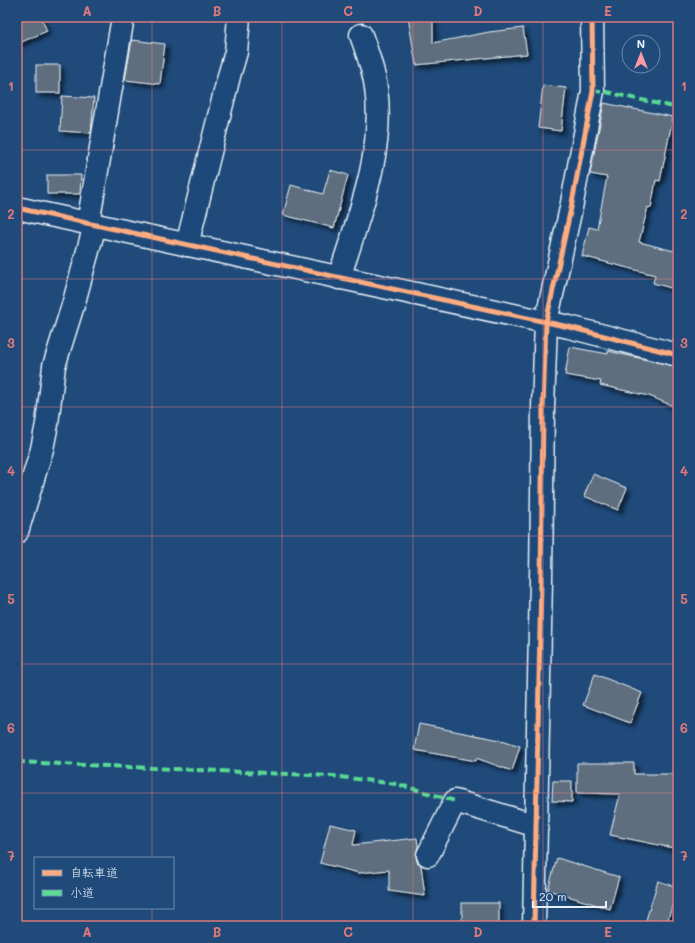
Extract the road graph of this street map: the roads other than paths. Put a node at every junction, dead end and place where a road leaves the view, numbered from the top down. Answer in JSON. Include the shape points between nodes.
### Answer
{"nodes":[{"id":1,"x":123,"y":17,"type":"edge"},
{"id":2,"x":239,"y":17,"type":"edge"},
{"id":3,"x":592,"y":17,"type":"edge"},
{"id":4,"x":361,"y":35,"type":"dead end"},
{"id":5,"x":17,"y":208,"type":"edge"},
{"id":6,"x":91,"y":224,"type":"junction"},
{"id":7,"x":187,"y":245,"type":"junction"},
{"id":8,"x":339,"y":278,"type":"junction"},
{"id":9,"x":546,"y":322,"type":"junction"},
{"id":10,"x":678,"y":355,"type":"edge"},
{"id":11,"x":17,"y":532,"type":"edge"},
{"id":12,"x":537,"y":826,"type":"junction"},
{"id":13,"x":428,"y":855,"type":"dead end"},
{"id":14,"x":534,"y":926,"type":"edge"}],
"edges":[{"from":1,"to":6,"type":"street"},
{"from":2,"to":7,"type":"street","via":[[236,52]]},
{"from":3,"to":9,"type":"street","via":[[593,91]]},
{"from":4,"to":8,"type":"street","via":[[376,88],[378,138],[366,194]]},
{"from":5,"to":6,"type":"street"},
{"from":6,"to":7,"type":"street"},
{"from":6,"to":11,"type":"street","via":[[74,302],[54,366],[42,449]]},
{"from":7,"to":8,"type":"street"},
{"from":8,"to":9,"type":"street"},
{"from":9,"to":10,"type":"street"},
{"from":9,"to":12,"type":"street"},
{"from":12,"to":13,"type":"street","via":[[455,801]]},
{"from":12,"to":14,"type":"street"}]}
